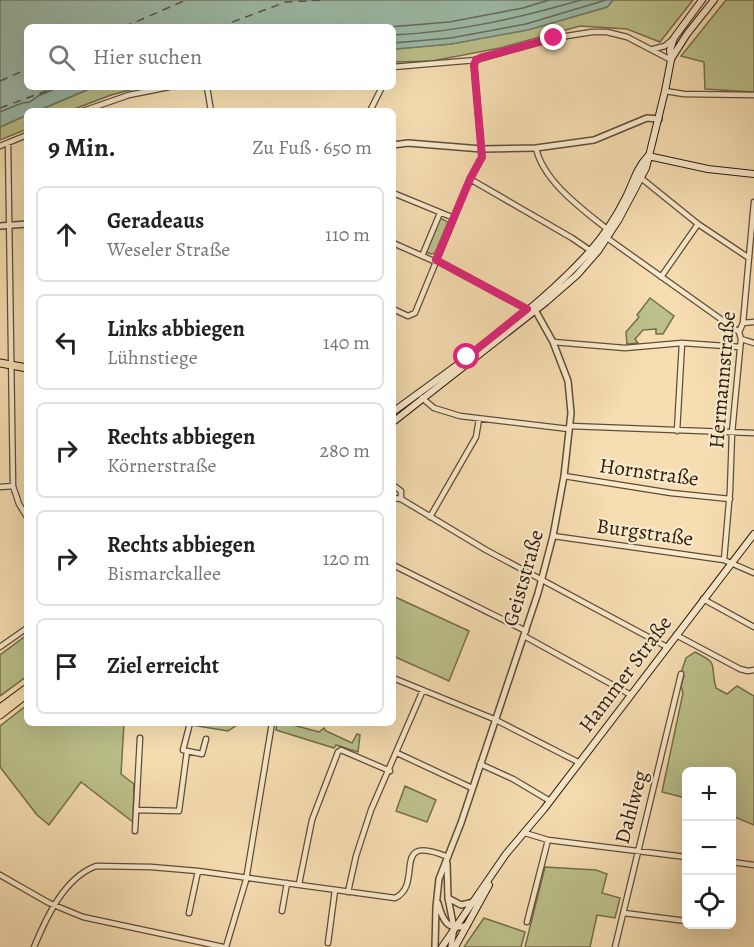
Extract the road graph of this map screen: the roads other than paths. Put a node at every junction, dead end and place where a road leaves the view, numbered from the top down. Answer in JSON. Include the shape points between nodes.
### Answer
{"nodes":[{"id":1,"x":702,"y":0,"type":"edge"},
{"id":2,"x":714,"y":0,"type":"edge"},
{"id":3,"x":674,"y":38,"type":"junction"},
{"id":4,"x":653,"y":49,"type":"junction"},
{"id":5,"x":476,"y":60,"type":"junction"},
{"id":6,"x":671,"y":60,"type":"junction"},
{"id":7,"x":396,"y":67,"type":"edge"},
{"id":8,"x":153,"y":90,"type":"edge"},
{"id":9,"x":208,"y":90,"type":"edge"},
{"id":10,"x":380,"y":90,"type":"edge"},
{"id":11,"x":665,"y":91,"type":"junction"},
{"id":12,"x":754,"y":95,"type":"edge"},
{"id":13,"x":92,"y":108,"type":"edge"},
{"id":14,"x":210,"y":108,"type":"edge"},
{"id":15,"x":372,"y":108,"type":"edge"},
{"id":16,"x":659,"y":119,"type":"junction"},
{"id":17,"x":24,"y":136,"type":"edge"},
{"id":18,"x":8,"y":143,"type":"junction"},
{"id":19,"x":396,"y":144,"type":"edge"},
{"id":20,"x":0,"y":146,"type":"edge"},
{"id":21,"x":536,"y":148,"type":"junction"},
{"id":22,"x":482,"y":149,"type":"junction"},
{"id":23,"x":648,"y":156,"type":"junction"},
{"id":24,"x":754,"y":174,"type":"edge"},
{"id":25,"x":641,"y":178,"type":"junction"},
{"id":26,"x":470,"y":179,"type":"junction"},
{"id":27,"x":396,"y":194,"type":"edge"},
{"id":28,"x":754,"y":202,"type":"edge"},
{"id":29,"x":440,"y":213,"type":"junction"},
{"id":30,"x":454,"y":218,"type":"junction"},
{"id":31,"x":24,"y":224,"type":"edge"},
{"id":32,"x":698,"y":224,"type":"junction"},
{"id":33,"x":9,"y":225,"type":"junction"},
{"id":34,"x":0,"y":226,"type":"edge"},
{"id":35,"x":607,"y":229,"type":"junction"},
{"id":36,"x":607,"y":237,"type":"junction"},
{"id":37,"x":396,"y":244,"type":"edge"},
{"id":38,"x":593,"y":253,"type":"junction"},
{"id":39,"x":422,"y":256,"type":"junction"},
{"id":40,"x":749,"y":258,"type":"junction"},
{"id":41,"x":436,"y":261,"type":"junction"},
{"id":42,"x":661,"y":277,"type":"junction"},
{"id":43,"x":532,"y":308,"type":"junction"},
{"id":44,"x":396,"y":310,"type":"edge"},
{"id":45,"x":754,"y":322,"type":"edge"},
{"id":46,"x":743,"y":323,"type":"junction"},
{"id":47,"x":739,"y":332,"type":"junction"},
{"id":48,"x":741,"y":339,"type":"junction"},
{"id":49,"x":554,"y":342,"type":"junction"},
{"id":50,"x":682,"y":343,"type":"junction"},
{"id":51,"x":754,"y":343,"type":"edge"},
{"id":52,"x":740,"y":346,"type":"junction"},
{"id":53,"x":11,"y":362,"type":"junction"},
{"id":54,"x":0,"y":363,"type":"edge"},
{"id":55,"x":24,"y":367,"type":"edge"},
{"id":56,"x":422,"y":398,"type":"junction"},
{"id":57,"x":396,"y":410,"type":"edge"},
{"id":58,"x":479,"y":419,"type":"junction"},
{"id":59,"x":396,"y":420,"type":"edge"},
{"id":60,"x":569,"y":428,"type":"junction"},
{"id":61,"x":677,"y":431,"type":"junction"},
{"id":62,"x":732,"y":433,"type":"junction"},
{"id":63,"x":754,"y":433,"type":"edge"},
{"id":64,"x":564,"y":476,"type":"junction"},
{"id":65,"x":13,"y":486,"type":"junction"},
{"id":66,"x":396,"y":487,"type":"edge"},
{"id":67,"x":0,"y":488,"type":"edge"},
{"id":68,"x":396,"y":498,"type":"edge"},
{"id":69,"x":401,"y":499,"type":"junction"},
{"id":70,"x":730,"y":499,"type":"junction"},
{"id":71,"x":24,"y":513,"type":"edge"},
{"id":72,"x":430,"y":517,"type":"junction"},
{"id":73,"x":754,"y":534,"type":"edge"},
{"id":74,"x":553,"y":536,"type":"junction"},
{"id":75,"x":727,"y":561,"type":"junction"},
{"id":76,"x":396,"y":567,"type":"edge"},
{"id":77,"x":754,"y":573,"type":"edge"},
{"id":78,"x":542,"y":579,"type":"junction"},
{"id":79,"x":704,"y":599,"type":"junction"},
{"id":80,"x":754,"y":627,"type":"edge"},
{"id":81,"x":24,"y":630,"type":"edge"},
{"id":82,"x":525,"y":634,"type":"junction"},
{"id":83,"x":676,"y":635,"type":"junction"},
{"id":84,"x":0,"y":647,"type":"edge"},
{"id":85,"x":667,"y":647,"type":"junction"},
{"id":86,"x":754,"y":670,"type":"edge"},
{"id":87,"x":681,"y":674,"type":"dead end"},
{"id":88,"x":396,"y":679,"type":"edge"},
{"id":89,"x":24,"y":690,"type":"edge"},
{"id":90,"x":423,"y":690,"type":"junction"},
{"id":91,"x":631,"y":695,"type":"junction"},
{"id":92,"x":24,"y":696,"type":"edge"},
{"id":93,"x":0,"y":708,"type":"edge"},
{"id":94,"x":0,"y":715,"type":"edge"},
{"id":95,"x":494,"y":719,"type":"junction"},
{"id":96,"x":189,"y":726,"type":"edge"},
{"id":97,"x":272,"y":726,"type":"edge"},
{"id":98,"x":140,"y":738,"type":"dead end"},
{"id":99,"x":206,"y":740,"type":"dead end"},
{"id":100,"x":187,"y":751,"type":"junction"},
{"id":101,"x":397,"y":753,"type":"junction"},
{"id":102,"x":579,"y":762,"type":"junction"},
{"id":103,"x":480,"y":764,"type":"junction"},
{"id":104,"x":390,"y":771,"type":"junction"},
{"id":105,"x":472,"y":788,"type":"junction"},
{"id":106,"x":550,"y":801,"type":"junction"},
{"id":107,"x":136,"y":810,"type":"junction"},
{"id":108,"x":135,"y":831,"type":"dead end"},
{"id":109,"x":524,"y":834,"type":"junction"},
{"id":110,"x":548,"y":840,"type":"junction"},
{"id":111,"x":638,"y":850,"type":"junction"},
{"id":112,"x":682,"y":856,"type":"edge"},
{"id":113,"x":447,"y":859,"type":"junction"},
{"id":114,"x":736,"y":863,"type":"edge"},
{"id":115,"x":754,"y":865,"type":"edge"},
{"id":116,"x":198,"y":871,"type":"junction"},
{"id":117,"x":0,"y":875,"type":"edge"},
{"id":118,"x":247,"y":877,"type":"junction"},
{"id":119,"x":286,"y":883,"type":"junction"},
{"id":120,"x":298,"y":884,"type":"junction"},
{"id":121,"x":335,"y":890,"type":"junction"},
{"id":122,"x":348,"y":892,"type":"junction"},
{"id":123,"x":437,"y":898,"type":"junction"},
{"id":124,"x":448,"y":898,"type":"junction"},
{"id":125,"x":474,"y":902,"type":"junction"},
{"id":126,"x":54,"y":904,"type":"junction"},
{"id":127,"x":282,"y":911,"type":"dead end"},
{"id":128,"x":189,"y":913,"type":"dead end"},
{"id":129,"x":624,"y":913,"type":"junction"},
{"id":130,"x":682,"y":920,"type":"edge"},
{"id":131,"x":528,"y":922,"type":"dead end"},
{"id":132,"x":467,"y":925,"type":"junction"},
{"id":133,"x":454,"y":928,"type":"junction"},
{"id":134,"x":328,"y":943,"type":"dead end"},
{"id":135,"x":34,"y":947,"type":"edge"},
{"id":136,"x":225,"y":947,"type":"edge"},
{"id":137,"x":435,"y":947,"type":"edge"},
{"id":138,"x":442,"y":947,"type":"edge"},
{"id":139,"x":453,"y":947,"type":"edge"},
{"id":140,"x":615,"y":947,"type":"edge"}],
"edges":[{"from":1,"to":3,"type":"main road"},
{"from":2,"to":6,"type":"main road"},
{"from":3,"to":4,"type":"street"},
{"from":3,"to":6,"type":"main road"},
{"from":4,"to":5,"type":"street","via":[[626,36],[592,32],[554,38]]},
{"from":4,"to":6,"type":"street"},
{"from":5,"to":7,"type":"street"},
{"from":5,"to":22,"type":"street"},
{"from":6,"to":11,"type":"main road"},
{"from":8,"to":13,"type":"street"},
{"from":9,"to":14,"type":"street"},
{"from":10,"to":15,"type":"street"},
{"from":11,"to":12,"type":"street"},
{"from":11,"to":16,"type":"main road"},
{"from":16,"to":21,"type":"street","via":[[646,118],[594,140]]},
{"from":16,"to":23,"type":"main road"},
{"from":17,"to":18,"type":"street"},
{"from":18,"to":20,"type":"street"},
{"from":18,"to":33,"type":"street"},
{"from":19,"to":22,"type":"street","via":[[408,142]]},
{"from":21,"to":22,"type":"street"},
{"from":21,"to":35,"type":"street","via":[[540,162],[556,183]]},
{"from":22,"to":26,"type":"street"},
{"from":23,"to":24,"type":"main road"},
{"from":23,"to":25,"type":"main road"},
{"from":23,"to":35,"type":"main road"},
{"from":25,"to":32,"type":"street"},
{"from":25,"to":36,"type":"main road"},
{"from":26,"to":30,"type":"street"},
{"from":26,"to":38,"type":"street"},
{"from":27,"to":29,"type":"street"},
{"from":28,"to":40,"type":"street","name":"Hermannstraße"},
{"from":29,"to":30,"type":"street"},
{"from":29,"to":39,"type":"street"},
{"from":30,"to":41,"type":"street"},
{"from":31,"to":33,"type":"street"},
{"from":32,"to":40,"type":"street"},
{"from":32,"to":42,"type":"street"},
{"from":33,"to":34,"type":"street"},
{"from":33,"to":53,"type":"street"},
{"from":35,"to":38,"type":"main road"},
{"from":36,"to":38,"type":"main road"},
{"from":36,"to":42,"type":"street"},
{"from":37,"to":39,"type":"street"},
{"from":38,"to":43,"type":"main road","via":[[564,287]]},
{"from":39,"to":41,"type":"street"},
{"from":40,"to":46,"type":"street","name":"Hermannstraße"},
{"from":41,"to":43,"type":"street"},
{"from":41,"to":44,"type":"street","via":[[415,313],[408,316]]},
{"from":42,"to":47,"type":"street"},
{"from":43,"to":49,"type":"street","name":"Geiststraße"},
{"from":43,"to":56,"type":"main road"},
{"from":43,"to":57,"type":"main road"},
{"from":45,"to":46,"type":"street"},
{"from":46,"to":47,"type":"street","name":"Hermannstraße"},
{"from":47,"to":48,"type":"street","name":"Hermannstraße"},
{"from":48,"to":51,"type":"street"},
{"from":48,"to":52,"type":"street","name":"Hermannstraße"},
{"from":49,"to":50,"type":"street","via":[[625,348]]},
{"from":49,"to":60,"type":"street","name":"Geiststraße","via":[[568,381]]},
{"from":50,"to":52,"type":"street"},
{"from":50,"to":61,"type":"street"},
{"from":52,"to":62,"type":"street","name":"Hermannstraße"},
{"from":53,"to":54,"type":"main road"},
{"from":53,"to":55,"type":"main road"},
{"from":53,"to":65,"type":"street"},
{"from":56,"to":58,"type":"street","via":[[443,413]]},
{"from":56,"to":59,"type":"main road"},
{"from":58,"to":60,"type":"street"},
{"from":58,"to":72,"type":"street","via":[[476,437]]},
{"from":60,"to":61,"type":"street"},
{"from":60,"to":64,"type":"street","name":"Geiststraße"},
{"from":61,"to":62,"type":"street"},
{"from":62,"to":63,"type":"street"},
{"from":62,"to":70,"type":"street","name":"Hermannstraße"},
{"from":64,"to":70,"type":"street","name":"Hornstraße"},
{"from":64,"to":74,"type":"street","name":"Geiststraße"},
{"from":65,"to":67,"type":"street"},
{"from":65,"to":71,"type":"street"},
{"from":66,"to":69,"type":"street","via":[[401,491]]},
{"from":68,"to":69,"type":"street"},
{"from":69,"to":72,"type":"street"},
{"from":70,"to":75,"type":"street","name":"Hermannstraße"},
{"from":72,"to":78,"type":"street"},
{"from":73,"to":75,"type":"main road","name":"Hammer Straße"},
{"from":74,"to":75,"type":"street","name":"Burgstraße"},
{"from":74,"to":78,"type":"street","name":"Geiststraße"},
{"from":75,"to":77,"type":"street","name":"Burgstraße"},
{"from":75,"to":79,"type":"main road","name":"Hammer Straße"},
{"from":76,"to":82,"type":"street"},
{"from":78,"to":82,"type":"street","name":"Geiststraße"},
{"from":78,"to":85,"type":"street"},
{"from":79,"to":80,"type":"street"},
{"from":79,"to":83,"type":"main road","name":"Hammer Straße"},
{"from":81,"to":84,"type":"street"},
{"from":82,"to":91,"type":"street"},
{"from":82,"to":95,"type":"street","name":"Geiststraße"},
{"from":83,"to":85,"type":"main road","name":"Hammer Straße"},
{"from":83,"to":86,"type":"street","via":[[740,669]]},
{"from":85,"to":91,"type":"main road","name":"Hammer Straße"},
{"from":87,"to":111,"type":"street","name":"Dahlweg"},
{"from":88,"to":90,"type":"street"},
{"from":89,"to":93,"type":"main road"},
{"from":90,"to":95,"type":"street"},
{"from":90,"to":101,"type":"street"},
{"from":91,"to":102,"type":"main road","name":"Hammer Straße"},
{"from":92,"to":94,"type":"main road"},
{"from":95,"to":102,"type":"street"},
{"from":95,"to":103,"type":"street","name":"Geiststraße"},
{"from":96,"to":100,"type":"street","via":[[183,750]]},
{"from":97,"to":118,"type":"street"},
{"from":98,"to":107,"type":"street"},
{"from":99,"to":100,"type":"street","via":[[202,754]]},
{"from":100,"to":107,"type":"street","via":[[179,811]]},
{"from":101,"to":104,"type":"street"},
{"from":101,"to":105,"type":"street"},
{"from":102,"to":106,"type":"main road","name":"Hammer Straße"},
{"from":103,"to":105,"type":"street","name":"Geiststraße"},
{"from":103,"to":106,"type":"street"},
{"from":104,"to":120,"type":"street","via":[[338,752],[312,820]]},
{"from":104,"to":122,"type":"street","via":[[371,810]]},
{"from":105,"to":113,"type":"street","name":"Geiststraße"},
{"from":106,"to":109,"type":"main road","name":"Hammer Straße"},
{"from":107,"to":108,"type":"street"},
{"from":109,"to":110,"type":"street"},
{"from":109,"to":125,"type":"main road","name":"Hammer Straße","via":[[517,838]]},
{"from":109,"to":132,"type":"main road","name":"Hammer Straße"},
{"from":110,"to":111,"type":"street"},
{"from":110,"to":131,"type":"street"},
{"from":111,"to":112,"type":"street"},
{"from":111,"to":129,"type":"street","name":"Dahlweg"},
{"from":113,"to":122,"type":"street","via":[[426,849],[417,851],[405,889],[398,897]]},
{"from":113,"to":123,"type":"street","name":"Geiststraße"},
{"from":113,"to":124,"type":"street","name":"Geiststraße"},
{"from":114,"to":115,"type":"street"},
{"from":116,"to":118,"type":"street"},
{"from":116,"to":126,"type":"street","via":[[96,866],[69,886]]},
{"from":116,"to":128,"type":"street"},
{"from":117,"to":126,"type":"street"},
{"from":118,"to":119,"type":"street"},
{"from":118,"to":136,"type":"street"},
{"from":119,"to":120,"type":"street"},
{"from":119,"to":127,"type":"street"},
{"from":120,"to":121,"type":"street"},
{"from":121,"to":122,"type":"street"},
{"from":121,"to":134,"type":"street"},
{"from":123,"to":133,"type":"street","via":[[443,919]]},
{"from":123,"to":137,"type":"street","name":"Geiststraße"},
{"from":124,"to":125,"type":"street","via":[[460,905]]},
{"from":124,"to":133,"type":"street","name":"Geiststraße"},
{"from":125,"to":133,"type":"main road","name":"Hammer Straße"},
{"from":126,"to":135,"type":"street"},
{"from":126,"to":136,"type":"street","via":[[84,918]]},
{"from":129,"to":130,"type":"street"},
{"from":129,"to":140,"type":"street","name":"Dahlweg"},
{"from":132,"to":133,"type":"street"},
{"from":132,"to":139,"type":"main road","name":"Hammer Straße"},
{"from":133,"to":138,"type":"main road","name":"Hammer Straße"},
{"from":133,"to":139,"type":"street","name":"Geiststraße"}]}
